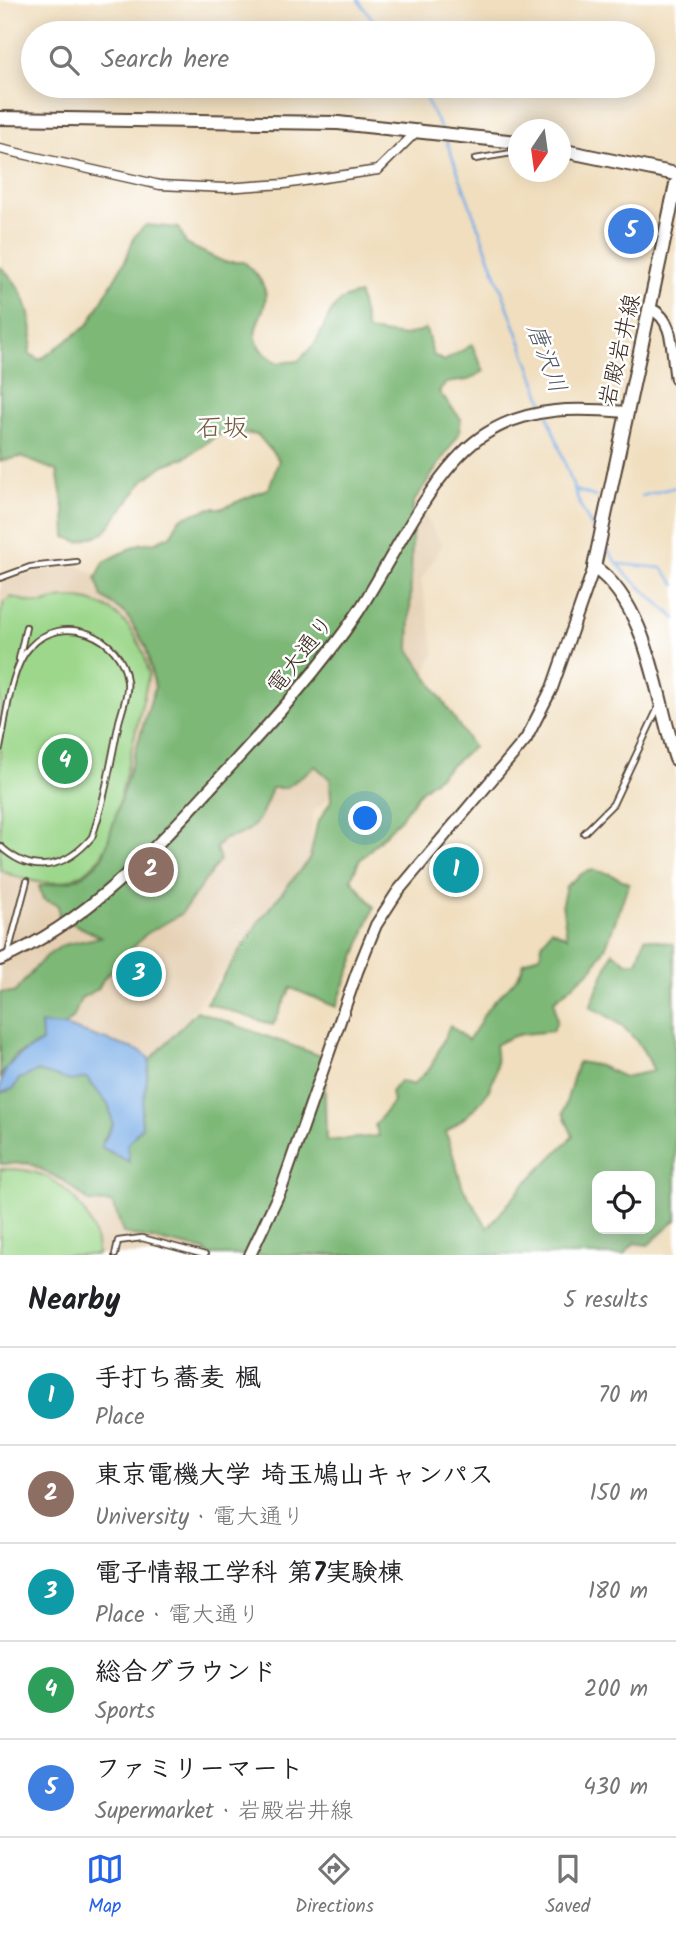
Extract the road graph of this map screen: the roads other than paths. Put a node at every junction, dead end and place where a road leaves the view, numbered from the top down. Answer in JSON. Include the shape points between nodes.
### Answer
{"nodes":[{"id":1,"x":0,"y":118,"type":"edge"},
{"id":2,"x":426,"y":130,"type":"junction"},
{"id":3,"x":508,"y":140,"type":"edge"},
{"id":4,"x":0,"y":149,"type":"edge"},
{"id":5,"x":571,"y":152,"type":"edge"},
{"id":6,"x":508,"y":154,"type":"edge"},
{"id":7,"x":475,"y":159,"type":"dead end"},
{"id":8,"x":676,"y":174,"type":"edge"},
{"id":9,"x":676,"y":184,"type":"edge"},
{"id":10,"x":651,"y":309,"type":"junction"},
{"id":11,"x":676,"y":379,"type":"edge"},
{"id":12,"x":626,"y":412,"type":"junction"},
{"id":13,"x":77,"y":562,"type":"dead end"},
{"id":14,"x":595,"y":562,"type":"junction"},
{"id":15,"x":0,"y":578,"type":"edge"},
{"id":16,"x":26,"y":626,"type":"dead end"},
{"id":17,"x":19,"y":663,"type":"junction"},
{"id":18,"x":660,"y":704,"type":"junction"},
{"id":19,"x":0,"y":748,"type":"edge"},
{"id":20,"x":676,"y":759,"type":"edge"},
{"id":21,"x":584,"y":833,"type":"dead end"},
{"id":22,"x":0,"y":846,"type":"edge"},
{"id":23,"x":27,"y":881,"type":"dead end"},
{"id":24,"x":4,"y":959,"type":"edge"},
{"id":25,"x":115,"y":1255,"type":"edge"},
{"id":26,"x":205,"y":1255,"type":"edge"},
{"id":27,"x":250,"y":1255,"type":"edge"}],
"edges":[{"from":1,"to":2,"type":"main road","via":[[227,120]]},
{"from":2,"to":3,"type":"main road"},
{"from":2,"to":4,"type":"street","via":[[378,170],[225,188],[160,185]]},
{"from":5,"to":8,"type":"main road"},
{"from":6,"to":7,"type":"lane"},
{"from":9,"to":10,"type":"main road","name":"岩殿岩井線"},
{"from":10,"to":11,"type":"street","via":[[668,324]]},
{"from":10,"to":12,"type":"main road","name":"岩殿岩井線"},
{"from":12,"to":14,"type":"main road","name":"岩殿岩井線"},
{"from":12,"to":24,"type":"street","name":"電大通り","via":[[535,413],[487,432],[453,462],[319,667],[290,703],[93,905]]},
{"from":13,"to":15,"type":"lane","via":[[30,567]]},
{"from":14,"to":18,"type":"main road","via":[[633,612]]},
{"from":14,"to":27,"type":"street","via":[[552,688],[526,739],[407,880],[376,925],[282,1187]]},
{"from":16,"to":17,"type":"lane"},
{"from":17,"to":19,"type":"lane"},
{"from":17,"to":22,"type":"lane","via":[[30,646],[51,633],[77,630],[109,644],[118,654],[128,682],[92,837],[79,852],[56,865],[30,864]]},
{"from":18,"to":20,"type":"main road"},
{"from":18,"to":21,"type":"lane","via":[[612,804]]},
{"from":23,"to":24,"type":"lane"},
{"from":25,"to":26,"type":"lane","via":[[118,1241],[131,1237]]}]}
